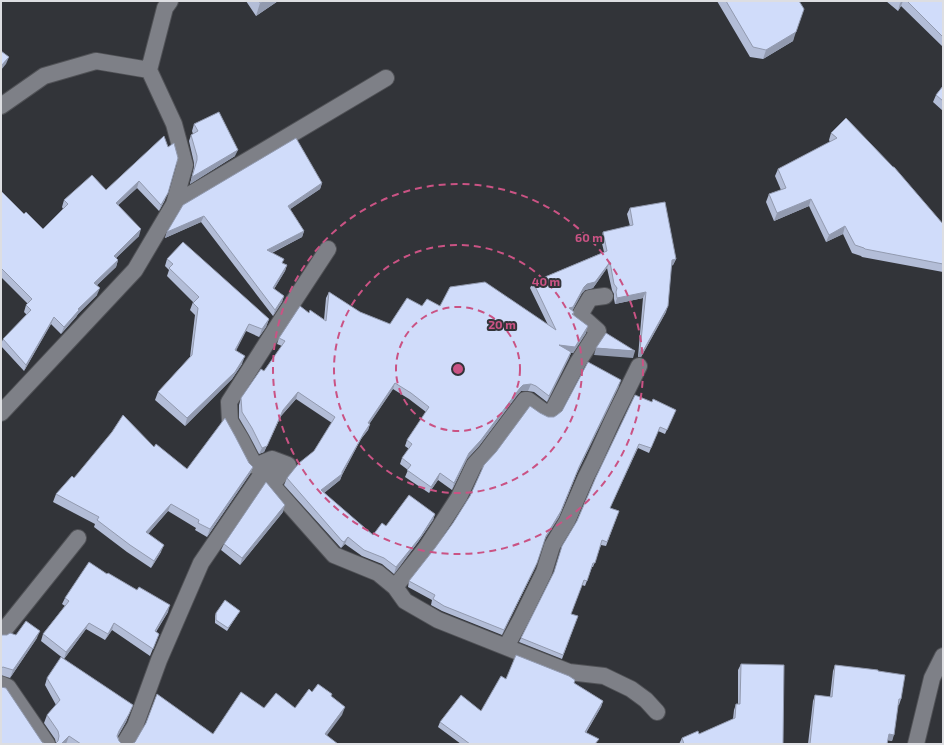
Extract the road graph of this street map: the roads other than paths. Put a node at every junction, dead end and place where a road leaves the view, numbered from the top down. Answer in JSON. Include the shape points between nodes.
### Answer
{"nodes":[{"id":1,"x":163,"y":3,"type":"edge"},
{"id":2,"x":149,"y":70,"type":"junction"},
{"id":3,"x":386,"y":78,"type":"dead end"},
{"id":4,"x":1,"y":106,"type":"edge"},
{"id":5,"x":174,"y":204,"type":"junction"},
{"id":6,"x":328,"y":249,"type":"dead end"},
{"id":7,"x":605,"y":296,"type":"dead end"},
{"id":8,"x":640,"y":366,"type":"dead end"},
{"id":9,"x":1,"y":413,"type":"edge"},
{"id":10,"x":272,"y":459,"type":"junction"},
{"id":11,"x":78,"y":538,"type":"dead end"},
{"id":12,"x":395,"y":587,"type":"junction"},
{"id":13,"x":1,"y":634,"type":"edge"},
{"id":14,"x":506,"y":647,"type":"junction"},
{"id":15,"x":943,"y":656,"type":"edge"},
{"id":16,"x":1,"y":684,"type":"edge"},
{"id":17,"x":657,"y":712,"type":"dead end"},
{"id":18,"x":47,"y":744,"type":"edge"},
{"id":19,"x":124,"y":744,"type":"edge"},
{"id":20,"x":916,"y":744,"type":"edge"}],
"edges":[{"from":1,"to":2,"type":"street"},
{"from":2,"to":4,"type":"street","via":[[96,61],[44,76]]},
{"from":2,"to":5,"type":"street","via":[[174,124],[185,165]]},
{"from":3,"to":5,"type":"street"},
{"from":5,"to":9,"type":"street","via":[[135,270]]},
{"from":6,"to":10,"type":"street","via":[[229,402],[230,421],[254,466]]},
{"from":7,"to":12,"type":"street","via":[[590,298],[580,315],[598,331],[578,362],[552,412],[543,411],[525,400],[474,465],[447,516]]},
{"from":8,"to":14,"type":"street","via":[[567,521],[552,546],[544,572]]},
{"from":10,"to":12,"type":"street","via":[[288,465],[272,485],[334,555],[378,573]]},
{"from":10,"to":19,"type":"street","via":[[201,563],[159,660],[135,726]]},
{"from":11,"to":13,"type":"street"},
{"from":12,"to":14,"type":"street","via":[[405,601],[438,620]]},
{"from":14,"to":17,"type":"street","via":[[569,672],[604,676],[636,693]]},
{"from":15,"to":20,"type":"street","via":[[932,678]]},
{"from":16,"to":18,"type":"street","via":[[8,687]]}]}
